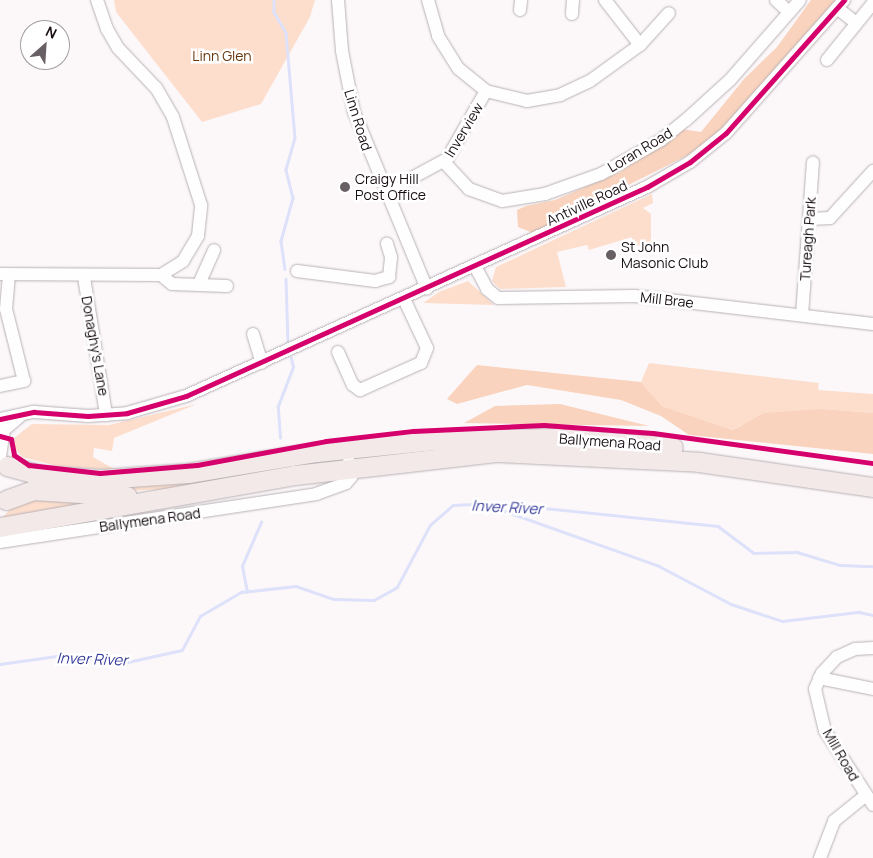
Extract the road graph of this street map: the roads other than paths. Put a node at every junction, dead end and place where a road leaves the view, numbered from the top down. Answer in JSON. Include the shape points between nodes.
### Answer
{"nodes":[{"id":1,"x":97,"y":0,"type":"edge"},
{"id":2,"x":338,"y":0,"type":"edge"},
{"id":3,"x":428,"y":0,"type":"edge"},
{"id":4,"x":573,"y":0,"type":"edge"},
{"id":5,"x":606,"y":0,"type":"edge"},
{"id":6,"x":776,"y":0,"type":"edge"},
{"id":7,"x":800,"y":0,"type":"edge"},
{"id":8,"x":873,"y":3,"type":"edge"},
{"id":9,"x":841,"y":4,"type":"edge"},
{"id":10,"x":789,"y":12,"type":"junction"},
{"id":11,"x":670,"y":13,"type":"dead end"},
{"id":12,"x":572,"y":14,"type":"dead end"},
{"id":13,"x":856,"y":23,"type":"junction"},
{"id":14,"x":640,"y":45,"type":"junction"},
{"id":15,"x":827,"y":60,"type":"dead end"},
{"id":16,"x":486,"y":91,"type":"junction"},
{"id":17,"x":444,"y":162,"type":"junction"},
{"id":18,"x":813,"y":162,"type":"dead end"},
{"id":19,"x":873,"y":171,"type":"edge"},
{"id":20,"x":384,"y":192,"type":"junction"},
{"id":21,"x":811,"y":219,"type":"junction"},
{"id":22,"x":387,"y":244,"type":"dead end"},
{"id":23,"x":410,"y":249,"type":"junction"},
{"id":24,"x":214,"y":250,"type":"dead end"},
{"id":25,"x":391,"y":257,"type":"junction"},
{"id":26,"x":476,"y":268,"type":"junction"},
{"id":27,"x":297,"y":271,"type":"dead end"},
{"id":28,"x":4,"y":274,"type":"edge"},
{"id":29,"x":161,"y":275,"type":"junction"},
{"id":30,"x":84,"y":277,"type":"junction"},
{"id":31,"x":199,"y":284,"type":"junction"},
{"id":32,"x":227,"y":286,"type":"dead end"},
{"id":33,"x":428,"y":289,"type":"junction"},
{"id":34,"x":404,"y":299,"type":"junction"},
{"id":35,"x":802,"y":316,"type":"junction"},
{"id":36,"x":873,"y":324,"type":"edge"},
{"id":37,"x":253,"y":334,"type":"dead end"},
{"id":38,"x":338,"y":352,"type":"dead end"},
{"id":39,"x":262,"y":363,"type":"junction"},
{"id":40,"x":0,"y":386,"type":"edge"},
{"id":41,"x":26,"y":413,"type":"junction"},
{"id":42,"x":106,"y":415,"type":"junction"},
{"id":43,"x":0,"y":419,"type":"edge"},
{"id":44,"x":345,"y":448,"type":"junction"},
{"id":45,"x":3,"y":461,"type":"edge"},
{"id":46,"x":350,"y":467,"type":"junction"},
{"id":47,"x":873,"y":474,"type":"edge"},
{"id":48,"x":295,"y":475,"type":"junction"},
{"id":49,"x":873,"y":487,"type":"edge"},
{"id":50,"x":220,"y":488,"type":"junction"},
{"id":51,"x":300,"y":497,"type":"junction"},
{"id":52,"x":3,"y":503,"type":"edge"},
{"id":53,"x":0,"y":527,"type":"edge"},
{"id":54,"x":0,"y":542,"type":"edge"},
{"id":55,"x":873,"y":648,"type":"edge"},
{"id":56,"x":819,"y":678,"type":"junction"},
{"id":57,"x":873,"y":689,"type":"edge"},
{"id":58,"x":869,"y":800,"type":"edge"},
{"id":59,"x":820,"y":858,"type":"edge"}],
"edges":[{"from":1,"to":29,"type":"street","via":[[106,29],[118,48],[156,88],[173,117],[201,205],[200,227],[194,246],[183,261]]},
{"from":2,"to":20,"type":"street","name":"Linn Road","via":[[352,106]]},
{"from":3,"to":16,"type":"street","via":[[435,27],[449,57]]},
{"from":4,"to":12,"type":"street"},
{"from":5,"to":14,"type":"street"},
{"from":6,"to":10,"type":"street"},
{"from":7,"to":10,"type":"street","name":"Loran Road"},
{"from":8,"to":13,"type":"street"},
{"from":9,"to":13,"type":"street"},
{"from":9,"to":26,"type":"street","name":"Antiville Road","via":[[747,113],[690,162],[647,187]]},
{"from":10,"to":17,"type":"street","name":"Loran Road","via":[[730,80],[686,120],[661,140],[601,174],[545,194],[502,201],[469,189]]},
{"from":11,"to":14,"type":"street"},
{"from":13,"to":15,"type":"street"},
{"from":14,"to":16,"type":"street","via":[[590,81],[560,95],[527,101]]},
{"from":16,"to":17,"type":"street","name":"Inverview","via":[[458,144]]},
{"from":17,"to":20,"type":"street","name":"Inverview"},
{"from":18,"to":21,"type":"street","name":"Tureagh Park"},
{"from":19,"to":21,"type":"street","via":[[830,218]]},
{"from":20,"to":23,"type":"street","name":"Linn Road"},
{"from":21,"to":35,"type":"street","name":"Tureagh Park"},
{"from":22,"to":25,"type":"street"},
{"from":23,"to":25,"type":"street"},
{"from":23,"to":33,"type":"street","name":"Linn Road"},
{"from":24,"to":31,"type":"street"},
{"from":25,"to":27,"type":"street","via":[[389,277],[374,282]]},
{"from":26,"to":33,"type":"street","name":"Antiville Road"},
{"from":26,"to":35,"type":"street","name":"Mill Brae","via":[[487,289],[498,298],[634,296]]},
{"from":28,"to":30,"type":"street"},
{"from":28,"to":40,"type":"street","via":[[6,309],[24,380]]},
{"from":29,"to":30,"type":"street"},
{"from":29,"to":31,"type":"street","via":[[172,284]]},
{"from":30,"to":42,"type":"street","name":"Donaghy's Lane"},
{"from":31,"to":32,"type":"street"},
{"from":33,"to":34,"type":"street","name":"Antiville Road"},
{"from":34,"to":38,"type":"street","via":[[426,348],[421,363],[362,391],[353,385]]},
{"from":34,"to":39,"type":"street","name":"Antiville Road"},
{"from":35,"to":36,"type":"street","name":"Mill Brae"},
{"from":37,"to":39,"type":"street"},
{"from":39,"to":42,"type":"street","name":"Antiville Road","via":[[166,403]]},
{"from":41,"to":42,"type":"street","name":"Antiville Road"},
{"from":41,"to":43,"type":"street","name":"Antiville Road"},
{"from":41,"to":45,"type":"street","via":[[4,430]]},
{"from":44,"to":45,"type":"highway","name":"Ballymena Road","via":[[217,469],[131,478],[40,475]]},
{"from":44,"to":46,"type":"street"},
{"from":44,"to":47,"type":"highway","name":"Ballymena Road","via":[[469,438],[557,438],[696,449]]},
{"from":45,"to":52,"type":"highway","via":[[11,483]]},
{"from":46,"to":48,"type":"highway","name":"Ballymena Road"},
{"from":46,"to":49,"type":"highway","name":"Ballymena Road","via":[[450,455],[546,452],[699,462]]},
{"from":46,"to":51,"type":"street","name":"Ballymena Road","via":[[351,476],[346,482]]},
{"from":48,"to":50,"type":"highway","name":"Ballymena Road"},
{"from":48,"to":51,"type":"street"},
{"from":50,"to":52,"type":"highway","via":[[122,496],[33,490]]},
{"from":50,"to":53,"type":"highway","name":"Ballymena Road"},
{"from":51,"to":54,"type":"street","name":"Ballymena Road"},
{"from":55,"to":56,"type":"street","via":[[855,648],[837,657]]},
{"from":56,"to":57,"type":"street"},
{"from":56,"to":58,"type":"street","name":"Mill Road","via":[[816,699],[825,732]]},
{"from":58,"to":59,"type":"street","via":[[834,821]]}]}
